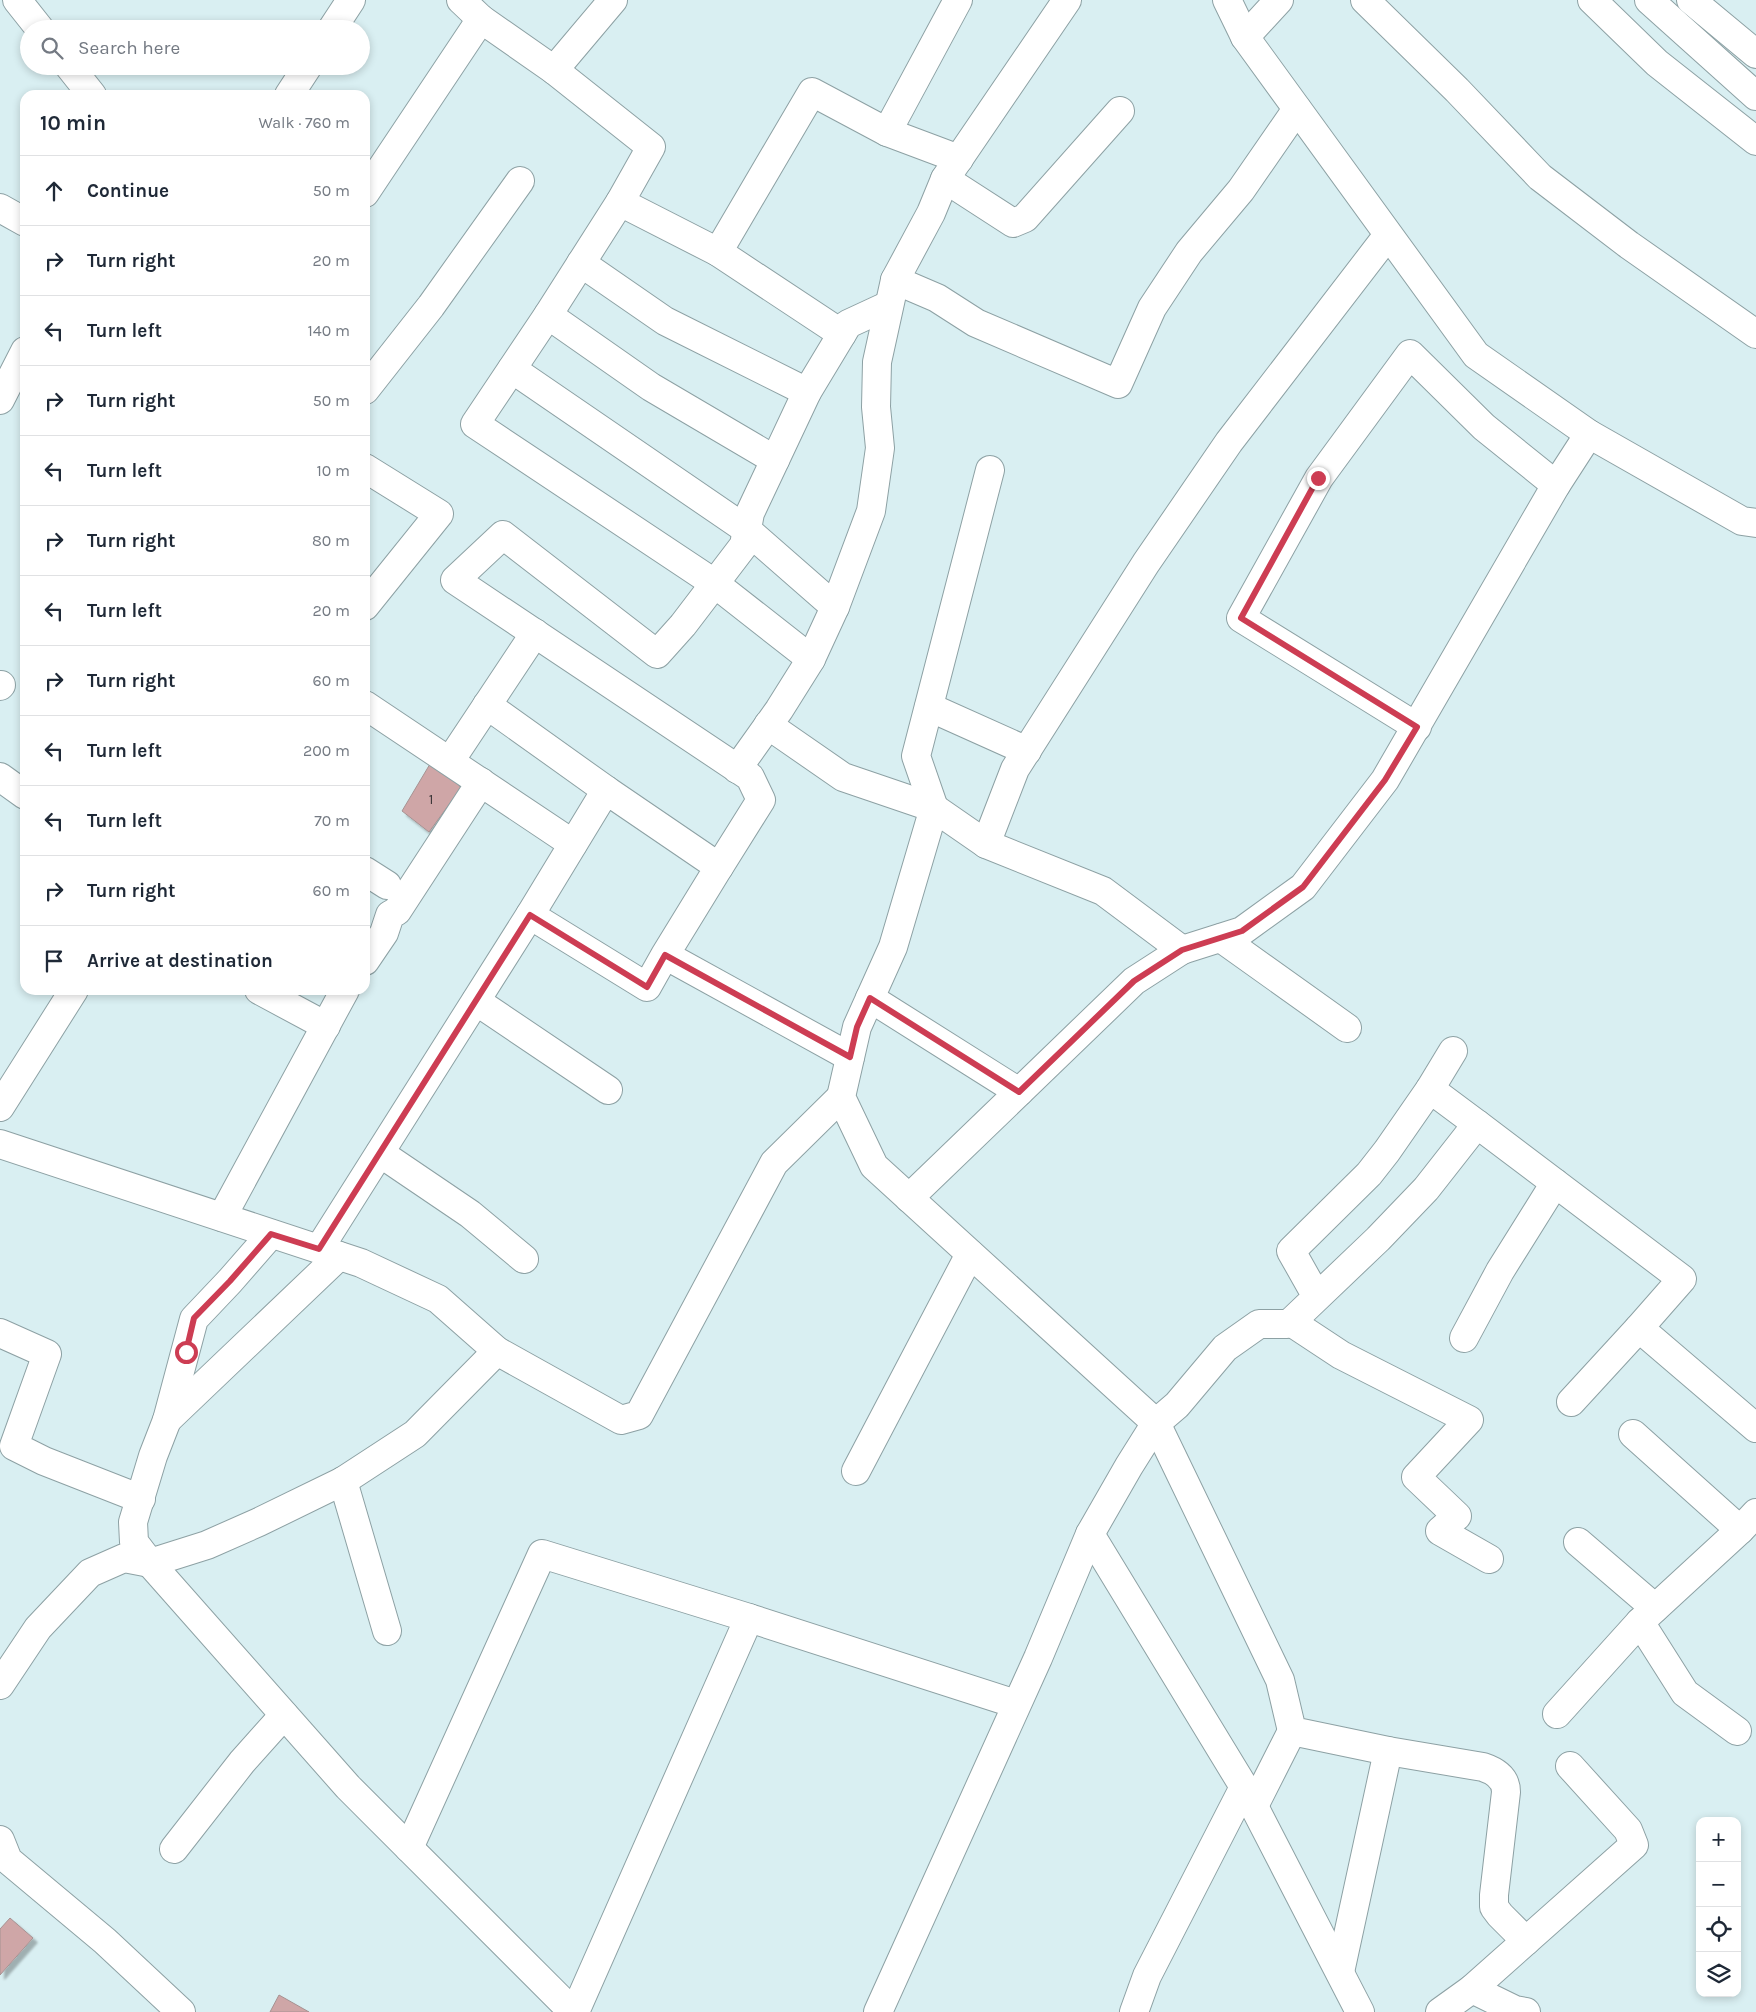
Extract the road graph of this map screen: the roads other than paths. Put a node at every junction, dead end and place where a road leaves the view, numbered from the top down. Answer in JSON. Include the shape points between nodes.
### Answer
{"nodes":[{"id":1,"x":351,"y":0,"type":"edge"},
{"id":2,"x":461,"y":0,"type":"edge"},
{"id":3,"x":613,"y":0,"type":"edge"},
{"id":4,"x":958,"y":0,"type":"edge"},
{"id":5,"x":1067,"y":0,"type":"edge"},
{"id":6,"x":1228,"y":0,"type":"edge"},
{"id":7,"x":1279,"y":0,"type":"edge"},
{"id":8,"x":1365,"y":0,"type":"edge"},
{"id":9,"x":1592,"y":0,"type":"edge"},
{"id":10,"x":1649,"y":0,"type":"edge"},
{"id":11,"x":1692,"y":0,"type":"edge"},
{"id":12,"x":481,"y":19,"type":"junction"},
{"id":13,"x":338,"y":20,"type":"edge"},
{"id":14,"x":1245,"y":37,"type":"junction"},
{"id":15,"x":1756,"y":54,"type":"edge"},
{"id":16,"x":554,"y":70,"type":"junction"},
{"id":17,"x":76,"y":75,"type":"edge"},
{"id":18,"x":302,"y":75,"type":"edge"},
{"id":19,"x":88,"y":90,"type":"edge"},
{"id":20,"x":292,"y":90,"type":"edge"},
{"id":21,"x":1756,"y":96,"type":"edge"},
{"id":22,"x":1297,"y":109,"type":"junction"},
{"id":23,"x":1120,"y":111,"type":"dead end"},
{"id":24,"x":887,"y":132,"type":"junction"},
{"id":25,"x":1756,"y":141,"type":"edge"},
{"id":26,"x":952,"y":169,"type":"junction"},
{"id":27,"x":520,"y":181,"type":"dead end"},
{"id":28,"x":370,"y":186,"type":"edge"},
{"id":29,"x":620,"y":202,"type":"junction"},
{"id":30,"x":0,"y":208,"type":"edge"},
{"id":31,"x":20,"y":219,"type":"edge"},
{"id":32,"x":1388,"y":235,"type":"junction"},
{"id":33,"x":718,"y":252,"type":"junction"},
{"id":34,"x":581,"y":263,"type":"junction"},
{"id":35,"x":892,"y":292,"type":"junction"},
{"id":36,"x":548,"y":316,"type":"junction"},
{"id":37,"x":842,"y":334,"type":"junction"},
{"id":38,"x":1756,"y":334,"type":"edge"},
{"id":39,"x":20,"y":361,"type":"edge"},
{"id":40,"x":512,"y":369,"type":"junction"},
{"id":41,"x":370,"y":384,"type":"edge"},
{"id":42,"x":807,"y":392,"type":"junction"},
{"id":43,"x":0,"y":400,"type":"edge"},
{"id":44,"x":1589,"y":434,"type":"junction"},
{"id":45,"x":775,"y":460,"type":"junction"},
{"id":46,"x":990,"y":470,"type":"dead end"},
{"id":47,"x":370,"y":471,"type":"edge"},
{"id":48,"x":1556,"y":485,"type":"junction"},
{"id":49,"x":1756,"y":523,"type":"edge"},
{"id":50,"x":747,"y":530,"type":"junction"},
{"id":51,"x":714,"y":583,"type":"junction"},
{"id":52,"x":370,"y":600,"type":"edge"},
{"id":53,"x":835,"y":607,"type":"junction"},
{"id":54,"x":536,"y":633,"type":"junction"},
{"id":55,"x":811,"y":658,"type":"junction"},
{"id":56,"x":487,"y":706,"type":"junction"},
{"id":57,"x":929,"y":707,"type":"junction"},
{"id":58,"x":370,"y":708,"type":"edge"},
{"id":59,"x":768,"y":725,"type":"junction"},
{"id":60,"x":1417,"y":727,"type":"junction"},
{"id":61,"x":1026,"y":751,"type":"junction"},
{"id":62,"x":450,"y":761,"type":"junction"},
{"id":63,"x":737,"y":768,"type":"junction"},
{"id":64,"x":0,"y":777,"type":"edge"},
{"id":65,"x":481,"y":782,"type":"junction"},
{"id":66,"x":606,"y":790,"type":"junction"},
{"id":67,"x":20,"y":791,"type":"edge"},
{"id":68,"x":934,"y":808,"type":"junction"},
{"id":69,"x":573,"y":844,"type":"junction"},
{"id":70,"x":986,"y":844,"type":"junction"},
{"id":71,"x":719,"y":867,"type":"junction"},
{"id":72,"x":530,"y":915,"type":"junction"},
{"id":73,"x":1221,"y":938,"type":"junction"},
{"id":74,"x":1182,"y":950,"type":"junction"},
{"id":75,"x":370,"y":954,"type":"edge"},
{"id":76,"x":665,"y":955,"type":"junction"},
{"id":77,"x":71,"y":995,"type":"edge"},
{"id":78,"x":268,"y":995,"type":"edge"},
{"id":79,"x":342,"y":995,"type":"edge"},
{"id":80,"x":870,"y":998,"type":"junction"},
{"id":81,"x":476,"y":1001,"type":"junction"},
{"id":82,"x":326,"y":1026,"type":"junction"},
{"id":83,"x":1347,"y":1028,"type":"dead end"},
{"id":84,"x":1453,"y":1051,"type":"dead end"},
{"id":85,"x":850,"y":1057,"type":"junction"},
{"id":86,"x":1430,"y":1089,"type":"junction"},
{"id":87,"x":608,"y":1090,"type":"dead end"},
{"id":88,"x":1019,"y":1092,"type":"junction"},
{"id":89,"x":841,"y":1097,"type":"junction"},
{"id":90,"x":0,"y":1107,"type":"edge"},
{"id":91,"x":1477,"y":1124,"type":"junction"},
{"id":92,"x":0,"y":1144,"type":"edge"},
{"id":93,"x":380,"y":1153,"type":"junction"},
{"id":94,"x":1555,"y":1183,"type":"junction"},
{"id":95,"x":909,"y":1198,"type":"junction"},
{"id":96,"x":222,"y":1217,"type":"junction"},
{"id":97,"x":271,"y":1234,"type":"junction"},
{"id":98,"x":329,"y":1253,"type":"junction"},
{"id":99,"x":970,"y":1254,"type":"junction"},
{"id":100,"x":524,"y":1259,"type":"dead end"},
{"id":101,"x":1317,"y":1297,"type":"junction"},
{"id":102,"x":1292,"y":1322,"type":"junction"},
{"id":103,"x":1639,"y":1328,"type":"junction"},
{"id":104,"x":0,"y":1333,"type":"edge"},
{"id":105,"x":1464,"y":1338,"type":"dead end"},
{"id":106,"x":497,"y":1351,"type":"junction"},
{"id":107,"x":1571,"y":1402,"type":"dead end"},
{"id":108,"x":167,"y":1420,"type":"junction"},
{"id":109,"x":1156,"y":1423,"type":"junction"},
{"id":110,"x":1756,"y":1428,"type":"edge"},
{"id":111,"x":1633,"y":1434,"type":"dead end"},
{"id":112,"x":856,"y":1472,"type":"dead end"},
{"id":113,"x":342,"y":1481,"type":"junction"},
{"id":114,"x":141,"y":1499,"type":"junction"},
{"id":115,"x":1748,"y":1522,"type":"edge"},
{"id":116,"x":1090,"y":1534,"type":"junction"},
{"id":117,"x":1578,"y":1542,"type":"dead end"},
{"id":118,"x":1489,"y":1559,"type":"dead end"},
{"id":119,"x":150,"y":1563,"type":"junction"},
{"id":120,"x":1648,"y":1615,"type":"junction"},
{"id":121,"x":748,"y":1618,"type":"junction"},
{"id":122,"x":387,"y":1630,"type":"dead end"},
{"id":123,"x":0,"y":1685,"type":"edge"},
{"id":124,"x":1016,"y":1704,"type":"junction"},
{"id":125,"x":1557,"y":1714,"type":"dead end"},
{"id":126,"x":284,"y":1715,"type":"junction"},
{"id":127,"x":1292,"y":1731,"type":"junction"},
{"id":128,"x":1737,"y":1731,"type":"dead end"},
{"id":129,"x":1388,"y":1750,"type":"junction"},
{"id":130,"x":1570,"y":1766,"type":"dead end"},
{"id":131,"x":1249,"y":1796,"type":"junction"},
{"id":132,"x":409,"y":1848,"type":"junction"},
{"id":133,"x":174,"y":1849,"type":"dead end"},
{"id":134,"x":3,"y":1856,"type":"edge"},
{"id":135,"x":1526,"y":1941,"type":"junction"},
{"id":136,"x":1340,"y":1972,"type":"junction"},
{"id":137,"x":1472,"y":1988,"type":"junction"},
{"id":138,"x":1139,"y":2010,"type":"edge"},
{"id":139,"x":181,"y":2012,"type":"edge"},
{"id":140,"x":574,"y":2012,"type":"edge"},
{"id":141,"x":878,"y":2012,"type":"edge"},
{"id":142,"x":1360,"y":2012,"type":"edge"},
{"id":143,"x":1440,"y":2012,"type":"edge"},
{"id":144,"x":1526,"y":2012,"type":"edge"}],
"edges":[{"from":1,"to":13,"type":"main road"},
{"from":2,"to":12,"type":"main road"},
{"from":3,"to":16,"type":"main road"},
{"from":4,"to":24,"type":"main road"},
{"from":5,"to":26,"type":"main road"},
{"from":6,"to":14,"type":"main road"},
{"from":7,"to":14,"type":"main road"},
{"from":8,"to":38,"type":"main road","via":[[1540,177],[1629,245]]},
{"from":9,"to":25,"type":"main road","via":[[1657,63]]},
{"from":10,"to":21,"type":"main road"},
{"from":11,"to":15,"type":"main road"},
{"from":12,"to":16,"type":"main road"},
{"from":12,"to":28,"type":"main road"},
{"from":14,"to":22,"type":"main road"},
{"from":16,"to":29,"type":"main road","via":[[652,147]]},
{"from":17,"to":19,"type":"main road"},
{"from":18,"to":20,"type":"main road"},
{"from":22,"to":32,"type":"main road"},
{"from":22,"to":35,"type":"main road","via":[[1241,190],[1189,252],[1152,308],[1118,384],[976,323],[937,298]]},
{"from":23,"to":26,"type":"main road","via":[[1025,218],[1013,223]]},
{"from":24,"to":26,"type":"main road"},
{"from":24,"to":33,"type":"main road","via":[[812,92]]},
{"from":26,"to":35,"type":"main road"},
{"from":27,"to":41,"type":"main road","via":[[432,306]]},
{"from":29,"to":33,"type":"main road"},
{"from":29,"to":34,"type":"main road"},
{"from":30,"to":31,"type":"main road"},
{"from":32,"to":44,"type":"main road","via":[[1476,355]]},
{"from":32,"to":61,"type":"main road","via":[[1229,442],[1146,562]]},
{"from":33,"to":37,"type":"main road"},
{"from":34,"to":36,"type":"main road"},
{"from":34,"to":42,"type":"main road","via":[[665,321]]},
{"from":35,"to":37,"type":"main road","via":[[848,324]]},
{"from":35,"to":53,"type":"main road","via":[[876,362],[880,448],[871,511]]},
{"from":36,"to":40,"type":"main road"},
{"from":36,"to":45,"type":"main road","via":[[652,387]]},
{"from":37,"to":42,"type":"main road"},
{"from":39,"to":43,"type":"main road"},
{"from":40,"to":50,"type":"main road"},
{"from":40,"to":51,"type":"main road","via":[[475,424]]},
{"from":42,"to":45,"type":"main road"},
{"from":44,"to":48,"type":"main road"},
{"from":44,"to":49,"type":"main road","via":[[1742,520]]},
{"from":45,"to":50,"type":"main road","via":[[750,513]]},
{"from":46,"to":57,"type":"main road"},
{"from":47,"to":52,"type":"main road","via":[[439,514]]},
{"from":48,"to":60,"type":"main road"},
{"from":48,"to":60,"type":"main road","via":[[1484,427],[1410,354],[1318,478],[1241,618]]},
{"from":50,"to":51,"type":"main road","via":[[744,545]]},
{"from":50,"to":53,"type":"main road"},
{"from":51,"to":54,"type":"main road","via":[[683,625],[656,654],[503,535],[456,580]]},
{"from":51,"to":55,"type":"main road"},
{"from":53,"to":55,"type":"main road"},
{"from":54,"to":56,"type":"main road"},
{"from":54,"to":63,"type":"main road"},
{"from":55,"to":59,"type":"main road"},
{"from":56,"to":62,"type":"main road"},
{"from":56,"to":66,"type":"main road"},
{"from":57,"to":61,"type":"main road"},
{"from":57,"to":68,"type":"main road","via":[[916,756]]},
{"from":58,"to":62,"type":"main road"},
{"from":59,"to":63,"type":"main road"},
{"from":59,"to":68,"type":"main road","via":[[843,777]]},
{"from":60,"to":73,"type":"main road","via":[[1385,780],[1303,887],[1242,931]]},
{"from":61,"to":70,"type":"main road","via":[[1015,769]]},
{"from":62,"to":65,"type":"main road"},
{"from":63,"to":71,"type":"main road","via":[[750,777],[760,800]]},
{"from":64,"to":67,"type":"main road"},
{"from":65,"to":69,"type":"main road"},
{"from":65,"to":75,"type":"main road","via":[[397,910],[390,915],[384,933]]},
{"from":66,"to":69,"type":"main road"},
{"from":66,"to":71,"type":"main road"},
{"from":68,"to":70,"type":"main road"},
{"from":68,"to":80,"type":"main road","via":[[893,947]]},
{"from":69,"to":72,"type":"main road"},
{"from":70,"to":74,"type":"main road","via":[[1103,891]]},
{"from":71,"to":76,"type":"main road"},
{"from":72,"to":76,"type":"main road","via":[[647,987]]},
{"from":72,"to":81,"type":"main road"},
{"from":73,"to":74,"type":"main road"},
{"from":73,"to":83,"type":"main road"},
{"from":74,"to":88,"type":"main road","via":[[1134,981]]},
{"from":76,"to":85,"type":"main road"},
{"from":77,"to":90,"type":"main road"},
{"from":78,"to":82,"type":"main road"},
{"from":79,"to":82,"type":"main road"},
{"from":80,"to":85,"type":"main road","via":[[857,1027]]},
{"from":80,"to":88,"type":"main road"},
{"from":81,"to":87,"type":"main road"},
{"from":81,"to":93,"type":"main road"},
{"from":82,"to":96,"type":"main road"},
{"from":84,"to":86,"type":"main road"},
{"from":85,"to":89,"type":"main road"},
{"from":86,"to":91,"type":"main road"},
{"from":86,"to":101,"type":"main road","via":[[1369,1174],[1291,1251]]},
{"from":88,"to":95,"type":"main road"},
{"from":89,"to":95,"type":"main road","via":[[874,1166]]},
{"from":89,"to":106,"type":"main road","via":[[774,1164],[639,1415],[621,1420]]},
{"from":91,"to":94,"type":"main road"},
{"from":91,"to":101,"type":"main road","via":[[1426,1189]]},
{"from":92,"to":96,"type":"main road"},
{"from":93,"to":98,"type":"main road"},
{"from":93,"to":100,"type":"main road","via":[[470,1214]]},
{"from":94,"to":103,"type":"main road","via":[[1682,1279]]},
{"from":94,"to":105,"type":"main road","via":[[1500,1271]]},
{"from":95,"to":99,"type":"main road"},
{"from":96,"to":97,"type":"main road"},
{"from":97,"to":98,"type":"main road"},
{"from":97,"to":108,"type":"main road","via":[[194,1318]]},
{"from":98,"to":106,"type":"main road","via":[[361,1263],[438,1299]]},
{"from":98,"to":108,"type":"main road"},
{"from":99,"to":109,"type":"main road"},
{"from":99,"to":112,"type":"main road"},
{"from":101,"to":102,"type":"main road"},
{"from":102,"to":109,"type":"main road","via":[[1259,1324],[1225,1348],[1177,1405]]},
{"from":102,"to":118,"type":"main road","via":[[1341,1355],[1468,1420],[1416,1477],[1457,1516],[1440,1531]]},
{"from":103,"to":107,"type":"main road"},
{"from":103,"to":110,"type":"main road"},
{"from":104,"to":114,"type":"main road","via":[[47,1354],[14,1446]]},
{"from":106,"to":113,"type":"main road","via":[[415,1434]]},
{"from":108,"to":114,"type":"main road"},
{"from":109,"to":116,"type":"main road"},
{"from":109,"to":127,"type":"main road","via":[[1280,1680]]},
{"from":111,"to":115,"type":"main road"},
{"from":113,"to":119,"type":"main road","via":[[224,1537]]},
{"from":113,"to":122,"type":"main road"},
{"from":114,"to":119,"type":"main road","via":[[133,1522],[134,1542]]},
{"from":115,"to":120,"type":"main road"},
{"from":116,"to":124,"type":"main road"},
{"from":116,"to":131,"type":"main road"},
{"from":117,"to":120,"type":"main road"},
{"from":119,"to":123,"type":"main road","via":[[124,1558],[90,1573],[38,1628]]},
{"from":119,"to":126,"type":"main road"},
{"from":120,"to":125,"type":"main road"},
{"from":120,"to":128,"type":"main road","via":[[1685,1693]]},
{"from":121,"to":124,"type":"main road"},
{"from":121,"to":132,"type":"main road","via":[[542,1554]]},
{"from":121,"to":140,"type":"main road"},
{"from":124,"to":141,"type":"main road"},
{"from":126,"to":132,"type":"main road","via":[[348,1787]]},
{"from":126,"to":133,"type":"main road","via":[[242,1762]]},
{"from":127,"to":129,"type":"main road"},
{"from":127,"to":131,"type":"main road"},
{"from":129,"to":135,"type":"main road","via":[[1483,1767],[1502,1779],[1506,1792],[1494,1906]]},
{"from":129,"to":136,"type":"main road"},
{"from":130,"to":135,"type":"main road","via":[[1628,1830],[1634,1845]]},
{"from":131,"to":136,"type":"main road"},
{"from":131,"to":138,"type":"main road","via":[[1147,1976]]},
{"from":132,"to":140,"type":"main road"},
{"from":134,"to":139,"type":"main road","via":[[105,1941]]},
{"from":135,"to":137,"type":"main road"},
{"from":136,"to":142,"type":"main road"},
{"from":137,"to":143,"type":"main road"},
{"from":137,"to":144,"type":"main road","via":[[1515,2010]]}]}
